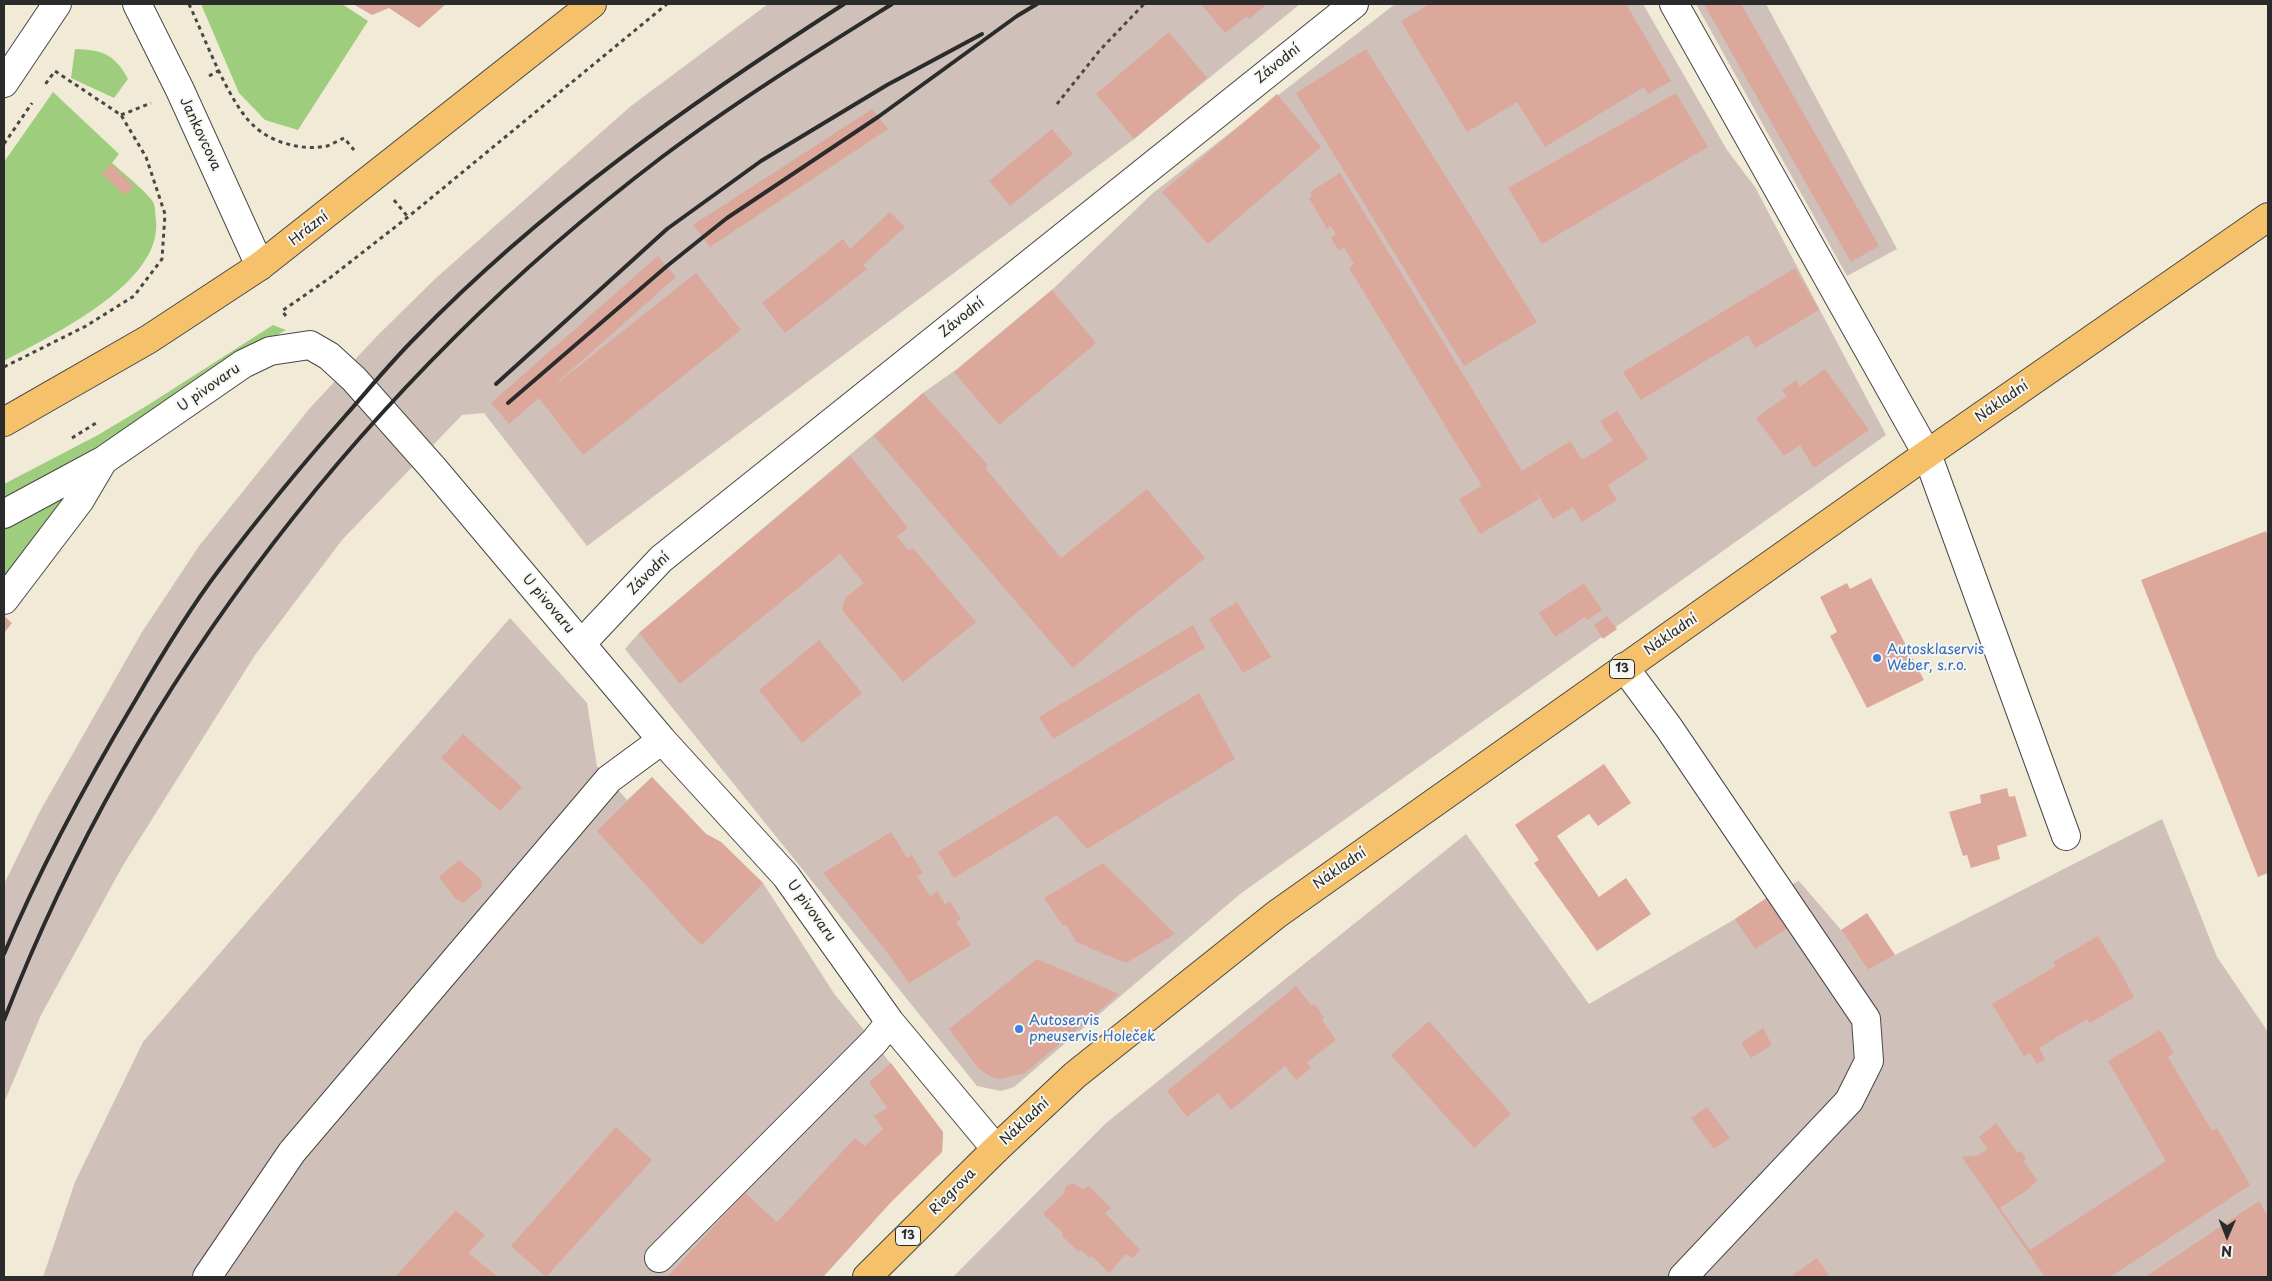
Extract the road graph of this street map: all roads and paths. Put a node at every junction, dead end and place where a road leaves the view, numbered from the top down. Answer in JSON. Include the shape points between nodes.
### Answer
{"nodes":[{"id":1,"x":57,"y":4,"type":"edge"},
{"id":2,"x":137,"y":4,"type":"edge"},
{"id":3,"x":189,"y":4,"type":"edge"},
{"id":4,"x":592,"y":4,"type":"edge"},
{"id":5,"x":667,"y":4,"type":"edge"},
{"id":6,"x":1144,"y":4,"type":"edge"},
{"id":7,"x":1354,"y":4,"type":"edge"},
{"id":8,"x":1674,"y":4,"type":"edge"},
{"id":9,"x":4,"y":83,"type":"edge"},
{"id":10,"x":43,"y":87,"type":"dead end"},
{"id":11,"x":38,"y":95,"type":"dead end"},
{"id":12,"x":1057,"y":104,"type":"dead end"},
{"id":13,"x":4,"y":144,"type":"edge"},
{"id":14,"x":375,"y":177,"type":"junction"},
{"id":15,"x":2268,"y":217,"type":"edge"},
{"id":16,"x":260,"y":266,"type":"junction"},
{"id":17,"x":305,"y":345,"type":"junction"},
{"id":18,"x":4,"y":367,"type":"edge"},
{"id":19,"x":4,"y":422,"type":"edge"},
{"id":20,"x":1927,"y":454,"type":"junction"},
{"id":21,"x":104,"y":460,"type":"junction"},
{"id":22,"x":4,"y":514,"type":"edge"},
{"id":23,"x":4,"y":600,"type":"edge"},
{"id":24,"x":582,"y":644,"type":"junction"},
{"id":25,"x":1624,"y":668,"type":"junction"},
{"id":26,"x":662,"y":740,"type":"junction"},
{"id":27,"x":2066,"y":836,"type":"dead end"},
{"id":28,"x":890,"y":1022,"type":"junction"},
{"id":29,"x":996,"y":1149,"type":"junction"},
{"id":30,"x":659,"y":1258,"type":"dead end"},
{"id":31,"x":207,"y":1277,"type":"edge"},
{"id":32,"x":867,"y":1277,"type":"edge"},
{"id":33,"x":1682,"y":1277,"type":"edge"}],
"edges":[{"from":1,"to":9,"type":"street"},
{"from":2,"to":16,"type":"street","name":"Jankovcova"},
{"from":3,"to":14,"type":"path","via":[[234,97],[254,126],[278,141],[301,146],[327,146],[344,138]]},
{"from":4,"to":14,"type":"main road","name":"Hrázní"},
{"from":5,"to":17,"type":"path","via":[[408,217],[332,277],[282,311]]},
{"from":6,"to":12,"type":"path","via":[[1100,50]]},
{"from":7,"to":24,"type":"street","name":"Závodní","via":[[661,560]]},
{"from":8,"to":20,"type":"street"},
{"from":10,"to":18,"type":"path","via":[[54,71],[121,115],[146,157],[165,214],[162,259],[134,296],[86,326]]},
{"from":11,"to":13,"type":"path"},
{"from":14,"to":16,"type":"main road","name":"Hrázní"},
{"from":15,"to":20,"type":"main road","name":"Nákladní","number":"13"},
{"from":16,"to":19,"type":"main road","name":"Hrázní","via":[[149,339]]},
{"from":17,"to":21,"type":"street","name":"U pivovaru","via":[[270,351],[243,364]]},
{"from":17,"to":24,"type":"street","name":"U pivovaru","via":[[329,356],[354,379]]},
{"from":20,"to":25,"type":"main road","name":"Nákladní","number":"13"},
{"from":20,"to":27,"type":"street"},
{"from":21,"to":22,"type":"street","name":"U pivovaru"},
{"from":21,"to":23,"type":"street","via":[[80,500]]},
{"from":24,"to":26,"type":"street","name":"U pivovaru"},
{"from":25,"to":29,"type":"main road","name":"Nákladní","number":"13","via":[[1277,914],[1075,1075]]},
{"from":25,"to":33,"type":"street","via":[[1669,728],[1866,1019],[1870,1061],[1849,1101]]},
{"from":26,"to":28,"type":"street","name":"U pivovaru","via":[[786,876]]},
{"from":26,"to":31,"type":"street","via":[[609,780],[299,1145]]},
{"from":28,"to":29,"type":"street","name":"U pivovaru"},
{"from":28,"to":30,"type":"street","via":[[874,1042]]},
{"from":29,"to":32,"type":"main road","name":"Riegrova","number":"13"}]}
